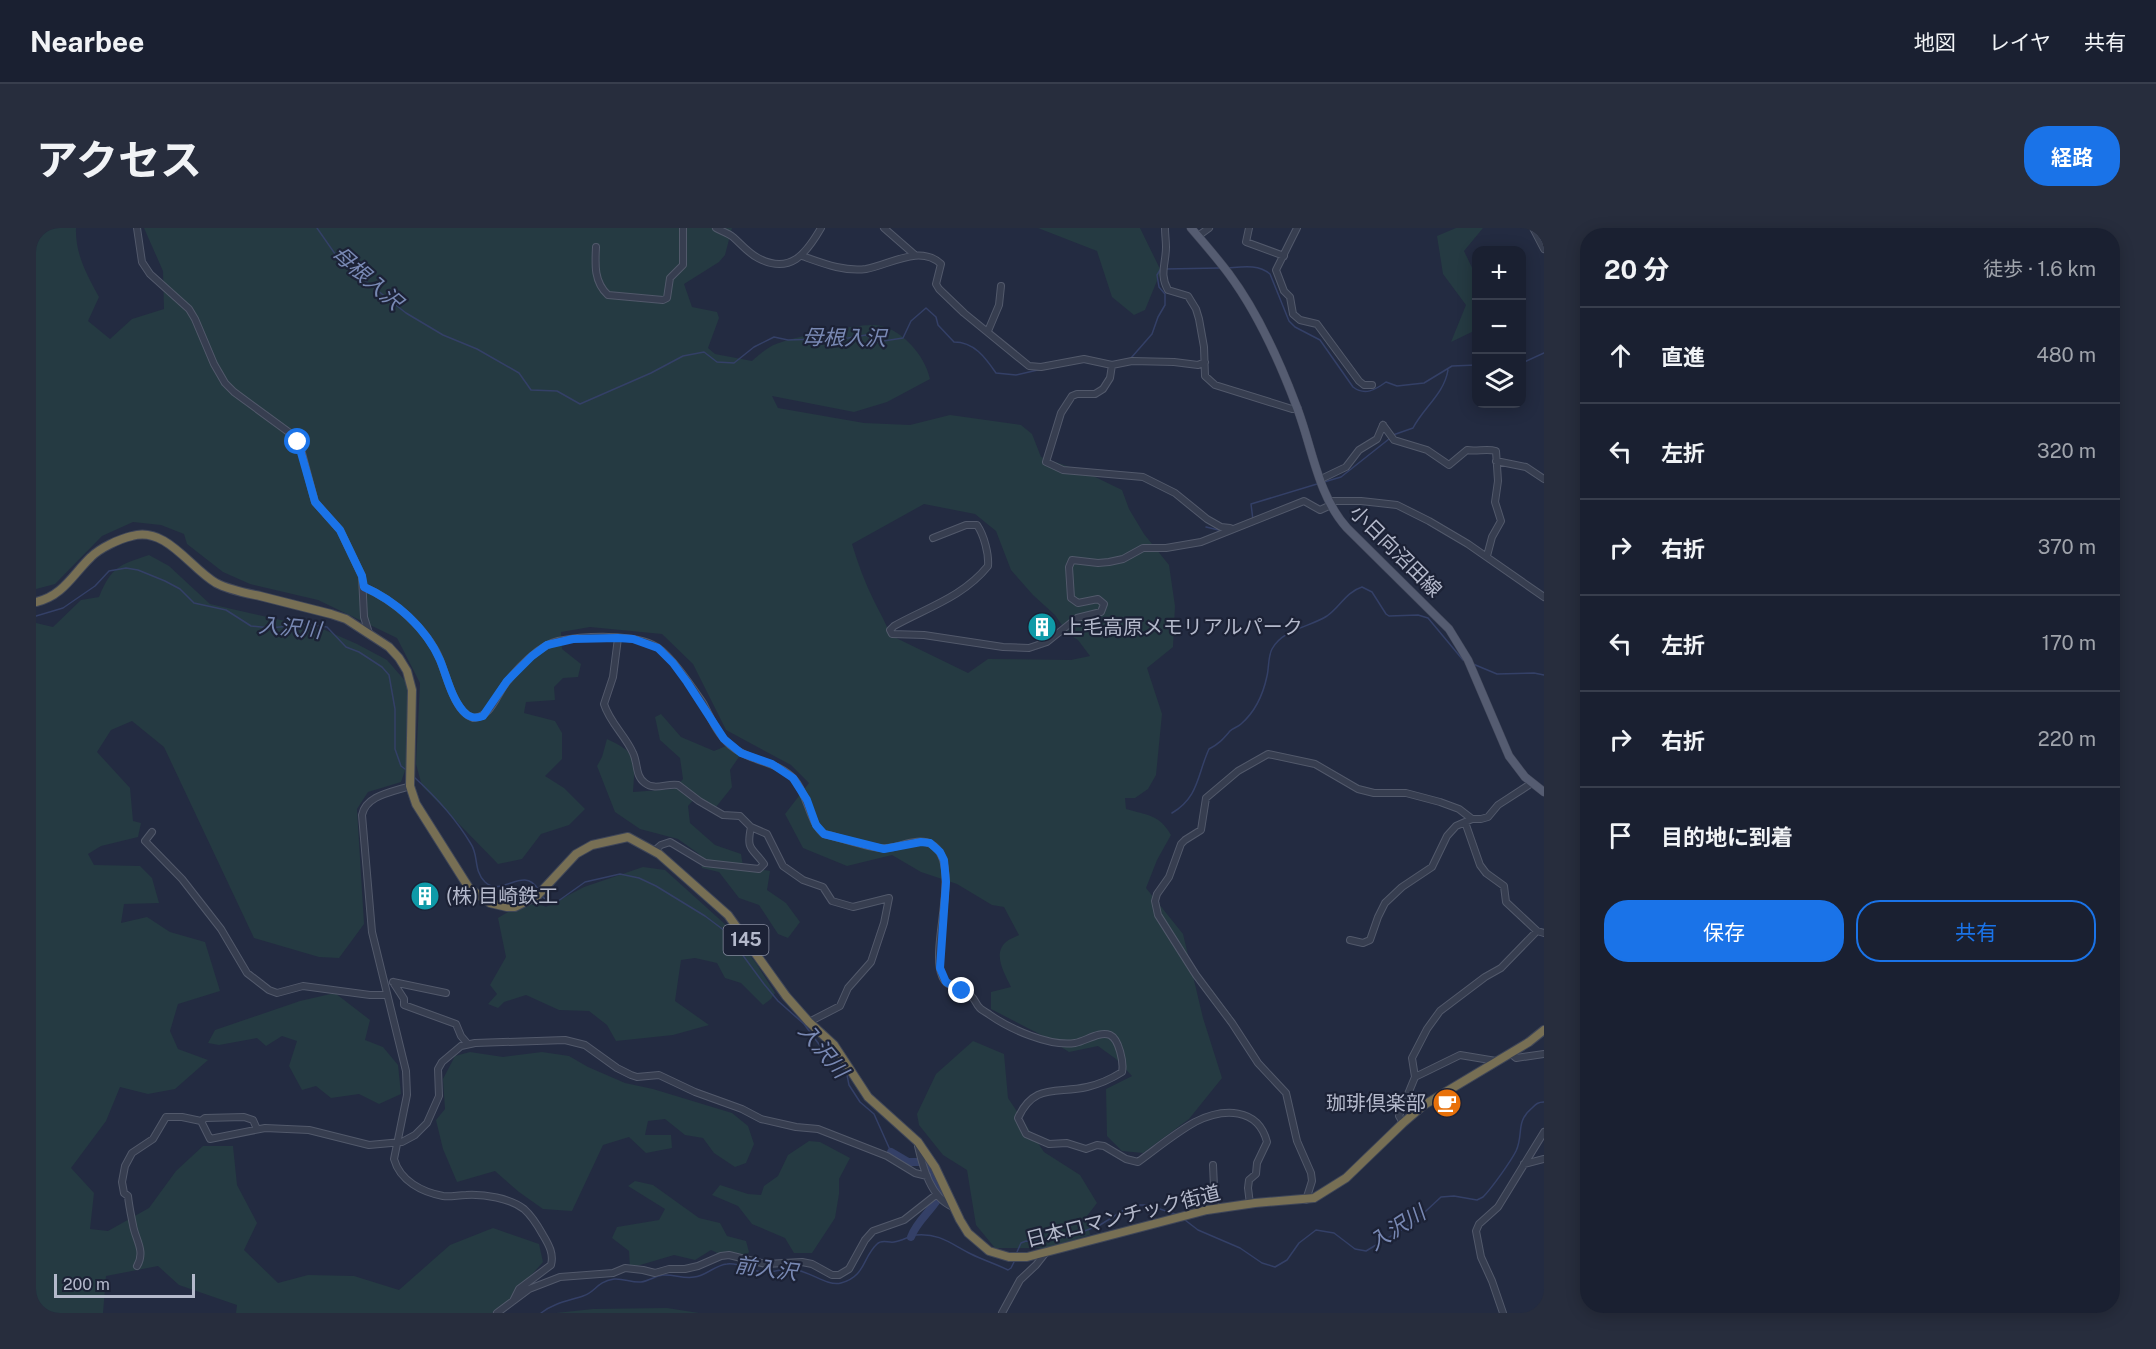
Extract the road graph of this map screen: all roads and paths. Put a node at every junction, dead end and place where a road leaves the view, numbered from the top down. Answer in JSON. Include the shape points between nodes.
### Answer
{"nodes":[{"id":1,"x":137,"y":228,"type":"edge"},
{"id":2,"x":683,"y":228,"type":"edge"},
{"id":3,"x":716,"y":228,"type":"edge"},
{"id":4,"x":821,"y":228,"type":"edge"},
{"id":5,"x":884,"y":228,"type":"edge"},
{"id":6,"x":1165,"y":228,"type":"edge"},
{"id":7,"x":1191,"y":228,"type":"edge"},
{"id":8,"x":1209,"y":228,"type":"edge"},
{"id":9,"x":1249,"y":228,"type":"edge"},
{"id":10,"x":1297,"y":228,"type":"edge"},
{"id":11,"x":1533,"y":228,"type":"edge"},
{"id":12,"x":1198,"y":236,"type":"junction"},
{"id":13,"x":596,"y":247,"type":"dead end"},
{"id":14,"x":1543,"y":247,"type":"edge"},
{"id":15,"x":915,"y":255,"type":"junction"},
{"id":16,"x":802,"y":256,"type":"junction"},
{"id":17,"x":1284,"y":256,"type":"junction"},
{"id":18,"x":1001,"y":286,"type":"dead end"},
{"id":19,"x":988,"y":331,"type":"junction"},
{"id":20,"x":1205,"y":362,"type":"junction"},
{"id":21,"x":1112,"y":365,"type":"junction"},
{"id":22,"x":1372,"y":385,"type":"dead end"},
{"id":23,"x":1298,"y":409,"type":"junction"},
{"id":24,"x":1496,"y":461,"type":"junction"},
{"id":25,"x":1321,"y":479,"type":"junction"},
{"id":26,"x":1544,"y":479,"type":"edge"},
{"id":27,"x":1330,"y":503,"type":"junction"},
{"id":28,"x":1232,"y":528,"type":"junction"},
{"id":29,"x":933,"y":538,"type":"dead end"},
{"id":30,"x":1487,"y":556,"type":"junction"},
{"id":31,"x":364,"y":587,"type":"junction"},
{"id":32,"x":1544,"y":597,"type":"edge"},
{"id":33,"x":36,"y":602,"type":"edge"},
{"id":34,"x":369,"y":633,"type":"junction"},
{"id":35,"x":618,"y":638,"type":"junction"},
{"id":36,"x":1532,"y":783,"type":"junction"},
{"id":37,"x":410,"y":786,"type":"junction"},
{"id":38,"x":1544,"y":792,"type":"edge"},
{"id":39,"x":1468,"y":820,"type":"junction"},
{"id":40,"x":751,"y":828,"type":"junction"},
{"id":41,"x":152,"y":832,"type":"dead end"},
{"id":42,"x":654,"y":851,"type":"junction"},
{"id":43,"x":1540,"y":932,"type":"edge"},
{"id":44,"x":1350,"y":940,"type":"dead end"},
{"id":45,"x":383,"y":980,"type":"junction"},
{"id":46,"x":393,"y":982,"type":"junction"},
{"id":47,"x":446,"y":993,"type":"dead end"},
{"id":48,"x":387,"y":995,"type":"junction"},
{"id":49,"x":809,"y":1022,"type":"junction"},
{"id":50,"x":1544,"y":1030,"type":"edge"},
{"id":51,"x":467,"y":1043,"type":"junction"},
{"id":52,"x":1510,"y":1053,"type":"junction"},
{"id":53,"x":1544,"y":1054,"type":"edge"},
{"id":54,"x":1496,"y":1061,"type":"junction"},
{"id":55,"x":1415,"y":1077,"type":"junction"},
{"id":56,"x":201,"y":1121,"type":"junction"},
{"id":57,"x":1403,"y":1123,"type":"junction"},
{"id":58,"x":257,"y":1129,"type":"junction"},
{"id":59,"x":1544,"y":1132,"type":"edge"},
{"id":60,"x":918,"y":1142,"type":"junction"},
{"id":61,"x":397,"y":1143,"type":"junction"},
{"id":62,"x":1544,"y":1159,"type":"edge"},
{"id":63,"x":1524,"y":1164,"type":"junction"},
{"id":64,"x":1213,"y":1165,"type":"dead end"},
{"id":65,"x":927,"y":1174,"type":"junction"},
{"id":66,"x":939,"y":1196,"type":"junction"},
{"id":67,"x":1306,"y":1200,"type":"junction"},
{"id":68,"x":1250,"y":1204,"type":"junction"},
{"id":69,"x":953,"y":1207,"type":"junction"},
{"id":70,"x":1215,"y":1209,"type":"junction"},
{"id":71,"x":1047,"y":1251,"type":"junction"},
{"id":72,"x":137,"y":1266,"type":"dead end"},
{"id":73,"x":513,"y":1301,"type":"junction"},
{"id":74,"x":497,"y":1313,"type":"edge"},
{"id":75,"x":1002,"y":1313,"type":"edge"},
{"id":76,"x":1503,"y":1313,"type":"edge"}],
"edges":[{"from":1,"to":31,"type":"street","via":[[142,262],[189,309],[225,383],[294,435],[315,502],[340,530]]},
{"from":2,"to":13,"type":"street","via":[[683,265],[670,278],[667,298],[663,300],[608,295],[596,274]]},
{"from":3,"to":16,"type":"street","via":[[759,259],[785,264]]},
{"from":4,"to":16,"type":"street"},
{"from":5,"to":15,"type":"street"},
{"from":6,"to":20,"type":"street","via":[[1164,283],[1168,290],[1188,296],[1194,303]]},
{"from":7,"to":12,"type":"main road","name":"小日向沼田線"},
{"from":8,"to":12,"type":"street"},
{"from":9,"to":17,"type":"street","via":[[1246,242]]},
{"from":10,"to":17,"type":"street"},
{"from":11,"to":14,"type":"street"},
{"from":12,"to":23,"type":"main road","name":"小日向沼田線","via":[[1248,304]]},
{"from":15,"to":16,"type":"street","via":[[865,269],[836,267]]},
{"from":15,"to":19,"type":"street","via":[[933,257],[940,264],[936,284],[939,289]]},
{"from":17,"to":22,"type":"street","via":[[1276,270],[1290,297],[1293,314],[1317,324],[1346,367],[1364,385]]},
{"from":18,"to":19,"type":"street","via":[[999,305]]},
{"from":19,"to":21,"type":"street","via":[[1029,366],[1084,359]]},
{"from":20,"to":21,"type":"street"},
{"from":20,"to":23,"type":"street","via":[[1205,376],[1215,385]]},
{"from":21,"to":28,"type":"street","via":[[1110,378],[1102,389],[1095,394],[1072,396],[1061,413],[1046,462],[1068,470],[1143,477],[1175,493],[1207,519]]},
{"from":23,"to":25,"type":"main road","name":"小日向沼田線"},
{"from":24,"to":25,"type":"street","via":[[1496,451],[1467,450],[1454,463],[1446,464],[1427,450],[1394,440],[1383,425],[1377,439],[1359,450],[1346,467]]},
{"from":24,"to":26,"type":"street","via":[[1526,467]]},
{"from":24,"to":30,"type":"street","via":[[1495,502],[1501,521]]},
{"from":25,"to":27,"type":"main road","name":"小日向沼田線"},
{"from":27,"to":28,"type":"street","via":[[1320,510],[1304,501]]},
{"from":27,"to":30,"type":"street","via":[[1396,505]]},
{"from":27,"to":36,"type":"main road","name":"小日向沼田線","via":[[1341,522],[1453,634],[1509,756]]},
{"from":28,"to":29,"type":"street","via":[[1201,542],[1143,548],[1109,562],[1072,560],[1071,598],[1078,603],[1098,599],[1104,604],[1103,609],[1077,618],[1047,642],[1017,649],[892,634],[894,626],[963,590],[988,566],[977,525],[966,525]]},
{"from":30,"to":32,"type":"street"},
{"from":31,"to":34,"type":"street","via":[[364,617]]},
{"from":31,"to":35,"type":"street","via":[[399,608],[425,635],[456,700],[463,712],[473,718],[489,711],[507,681],[547,645],[573,639]]},
{"from":33,"to":34,"type":"highway","name":"日本ロマンチック街道","number":"145","via":[[63,589],[93,555],[122,539],[145,534],[167,543],[218,584],[331,614]]},
{"from":34,"to":37,"type":"highway","name":"日本ロマンチック街道","number":"145","via":[[389,647],[407,671],[412,690]]},
{"from":35,"to":40,"type":"street","via":[[613,677],[604,704],[610,720],[633,751],[641,779],[651,786],[678,785],[723,814],[740,816]]},
{"from":35,"to":68,"type":"street","via":[[658,648],[692,689],[724,739],[741,753],[772,764],[793,778],[824,834],[884,849],[930,843],[940,852],[946,882],[940,968],[946,982],[971,995],[993,1017],[1050,1043],[1075,1043],[1102,1034],[1114,1038],[1123,1058],[1122,1072],[1085,1088],[1036,1095],[1018,1118],[1026,1134],[1049,1144],[1067,1143],[1086,1149],[1104,1146],[1138,1162],[1196,1122],[1227,1112],[1250,1116],[1259,1123],[1267,1142],[1256,1173],[1249,1180]]},
{"from":36,"to":38,"type":"main road","name":"小日向沼田線"},
{"from":36,"to":39,"type":"street","via":[[1498,805],[1488,817]]},
{"from":37,"to":42,"type":"highway","name":"日本ロマンチック街道","number":"145","via":[[416,804],[469,888],[498,905],[515,907],[528,902],[576,854],[592,845],[628,837]]},
{"from":37,"to":45,"type":"street","via":[[375,798],[365,806],[362,815],[372,933]]},
{"from":39,"to":43,"type":"street","via":[[1480,865],[1504,886],[1506,902]]},
{"from":39,"to":44,"type":"street","via":[[1455,826],[1447,836],[1432,867],[1390,896],[1377,917],[1370,940]]},
{"from":39,"to":67,"type":"street","via":[[1459,809],[1440,802],[1406,793],[1358,789],[1315,764],[1268,754],[1238,771],[1206,798],[1201,830],[1181,844],[1169,877],[1157,894],[1158,915],[1181,952],[1258,1063],[1286,1093],[1294,1131],[1311,1173]]},
{"from":40,"to":42,"type":"street","via":[[749,847],[764,864],[759,869],[705,863],[670,842]]},
{"from":40,"to":49,"type":"street","via":[[767,834],[779,860],[791,873],[824,887],[832,901],[853,907],[889,898],[871,962],[848,988],[840,1006]]},
{"from":41,"to":48,"type":"street","via":[[145,841],[182,879],[221,929],[247,973],[269,990],[277,993],[303,986]]},
{"from":42,"to":49,"type":"highway","name":"日本ロマンチック街道","number":"145","via":[[728,915]]},
{"from":43,"to":55,"type":"street","via":[[1501,968],[1440,1011],[1412,1058]]},
{"from":45,"to":46,"type":"street"},
{"from":45,"to":48,"type":"street"},
{"from":46,"to":47,"type":"street"},
{"from":46,"to":51,"type":"street","via":[[404,1005],[456,1024]]},
{"from":48,"to":61,"type":"street","via":[[406,1071],[407,1095]]},
{"from":49,"to":60,"type":"highway","name":"日本ロマンチック街道","number":"145","via":[[834,1045],[868,1097]]},
{"from":50,"to":52,"type":"highway","name":"日本ロマンチック街道","number":"145"},
{"from":51,"to":61,"type":"street","via":[[442,1062],[438,1070],[439,1096],[428,1123],[415,1135]]},
{"from":51,"to":65,"type":"street","via":[[546,1039],[575,1042],[631,1075],[659,1075],[760,1119],[818,1129],[887,1156],[915,1173]]},
{"from":52,"to":53,"type":"street","via":[[1516,1058]]},
{"from":52,"to":54,"type":"highway","name":"日本ロマンチック街道","number":"145"},
{"from":54,"to":55,"type":"street","via":[[1460,1055]]},
{"from":54,"to":57,"type":"highway","name":"日本ロマンチック街道","number":"145","via":[[1424,1105]]},
{"from":55,"to":57,"type":"street","via":[[1399,1116]]},
{"from":56,"to":58,"type":"street","via":[[244,1117],[254,1120]]},
{"from":56,"to":58,"type":"street","via":[[210,1140]]},
{"from":56,"to":72,"type":"street","via":[[166,1117],[153,1139],[132,1153],[125,1166],[123,1192],[128,1196],[141,1249]]},
{"from":57,"to":67,"type":"highway","name":"日本ロマンチック街道","number":"145","via":[[1346,1178]]},
{"from":58,"to":61,"type":"street","via":[[309,1130],[369,1145]]},
{"from":59,"to":63,"type":"street"},
{"from":60,"to":65,"type":"street"},
{"from":60,"to":69,"type":"highway","name":"日本ロマンチック街道","number":"145","via":[[935,1167]]},
{"from":61,"to":73,"type":"street","via":[[396,1167],[410,1183],[442,1196],[493,1197],[523,1208],[537,1224],[552,1251],[551,1266],[519,1289]]},
{"from":62,"to":63,"type":"street"},
{"from":63,"to":76,"type":"street","via":[[1498,1207],[1476,1231],[1481,1257]]},
{"from":64,"to":70,"type":"street"},
{"from":65,"to":66,"type":"street"},
{"from":66,"to":69,"type":"street"},
{"from":66,"to":73,"type":"street","via":[[904,1220],[873,1231],[849,1269],[839,1275],[802,1262],[766,1264],[729,1255],[655,1274],[625,1268],[613,1273],[560,1277],[529,1289]]},
{"from":67,"to":68,"type":"highway","name":"日本ロマンチック街道","number":"145"},
{"from":68,"to":70,"type":"highway","name":"日本ロマンチック街道","number":"145"},
{"from":69,"to":71,"type":"highway","name":"日本ロマンチック街道","number":"145","via":[[968,1233],[989,1251],[1018,1258]]},
{"from":70,"to":71,"type":"highway","name":"日本ロマンチック街道","number":"145"},
{"from":71,"to":75,"type":"street","via":[[1020,1280]]},
{"from":73,"to":74,"type":"street"}]}
